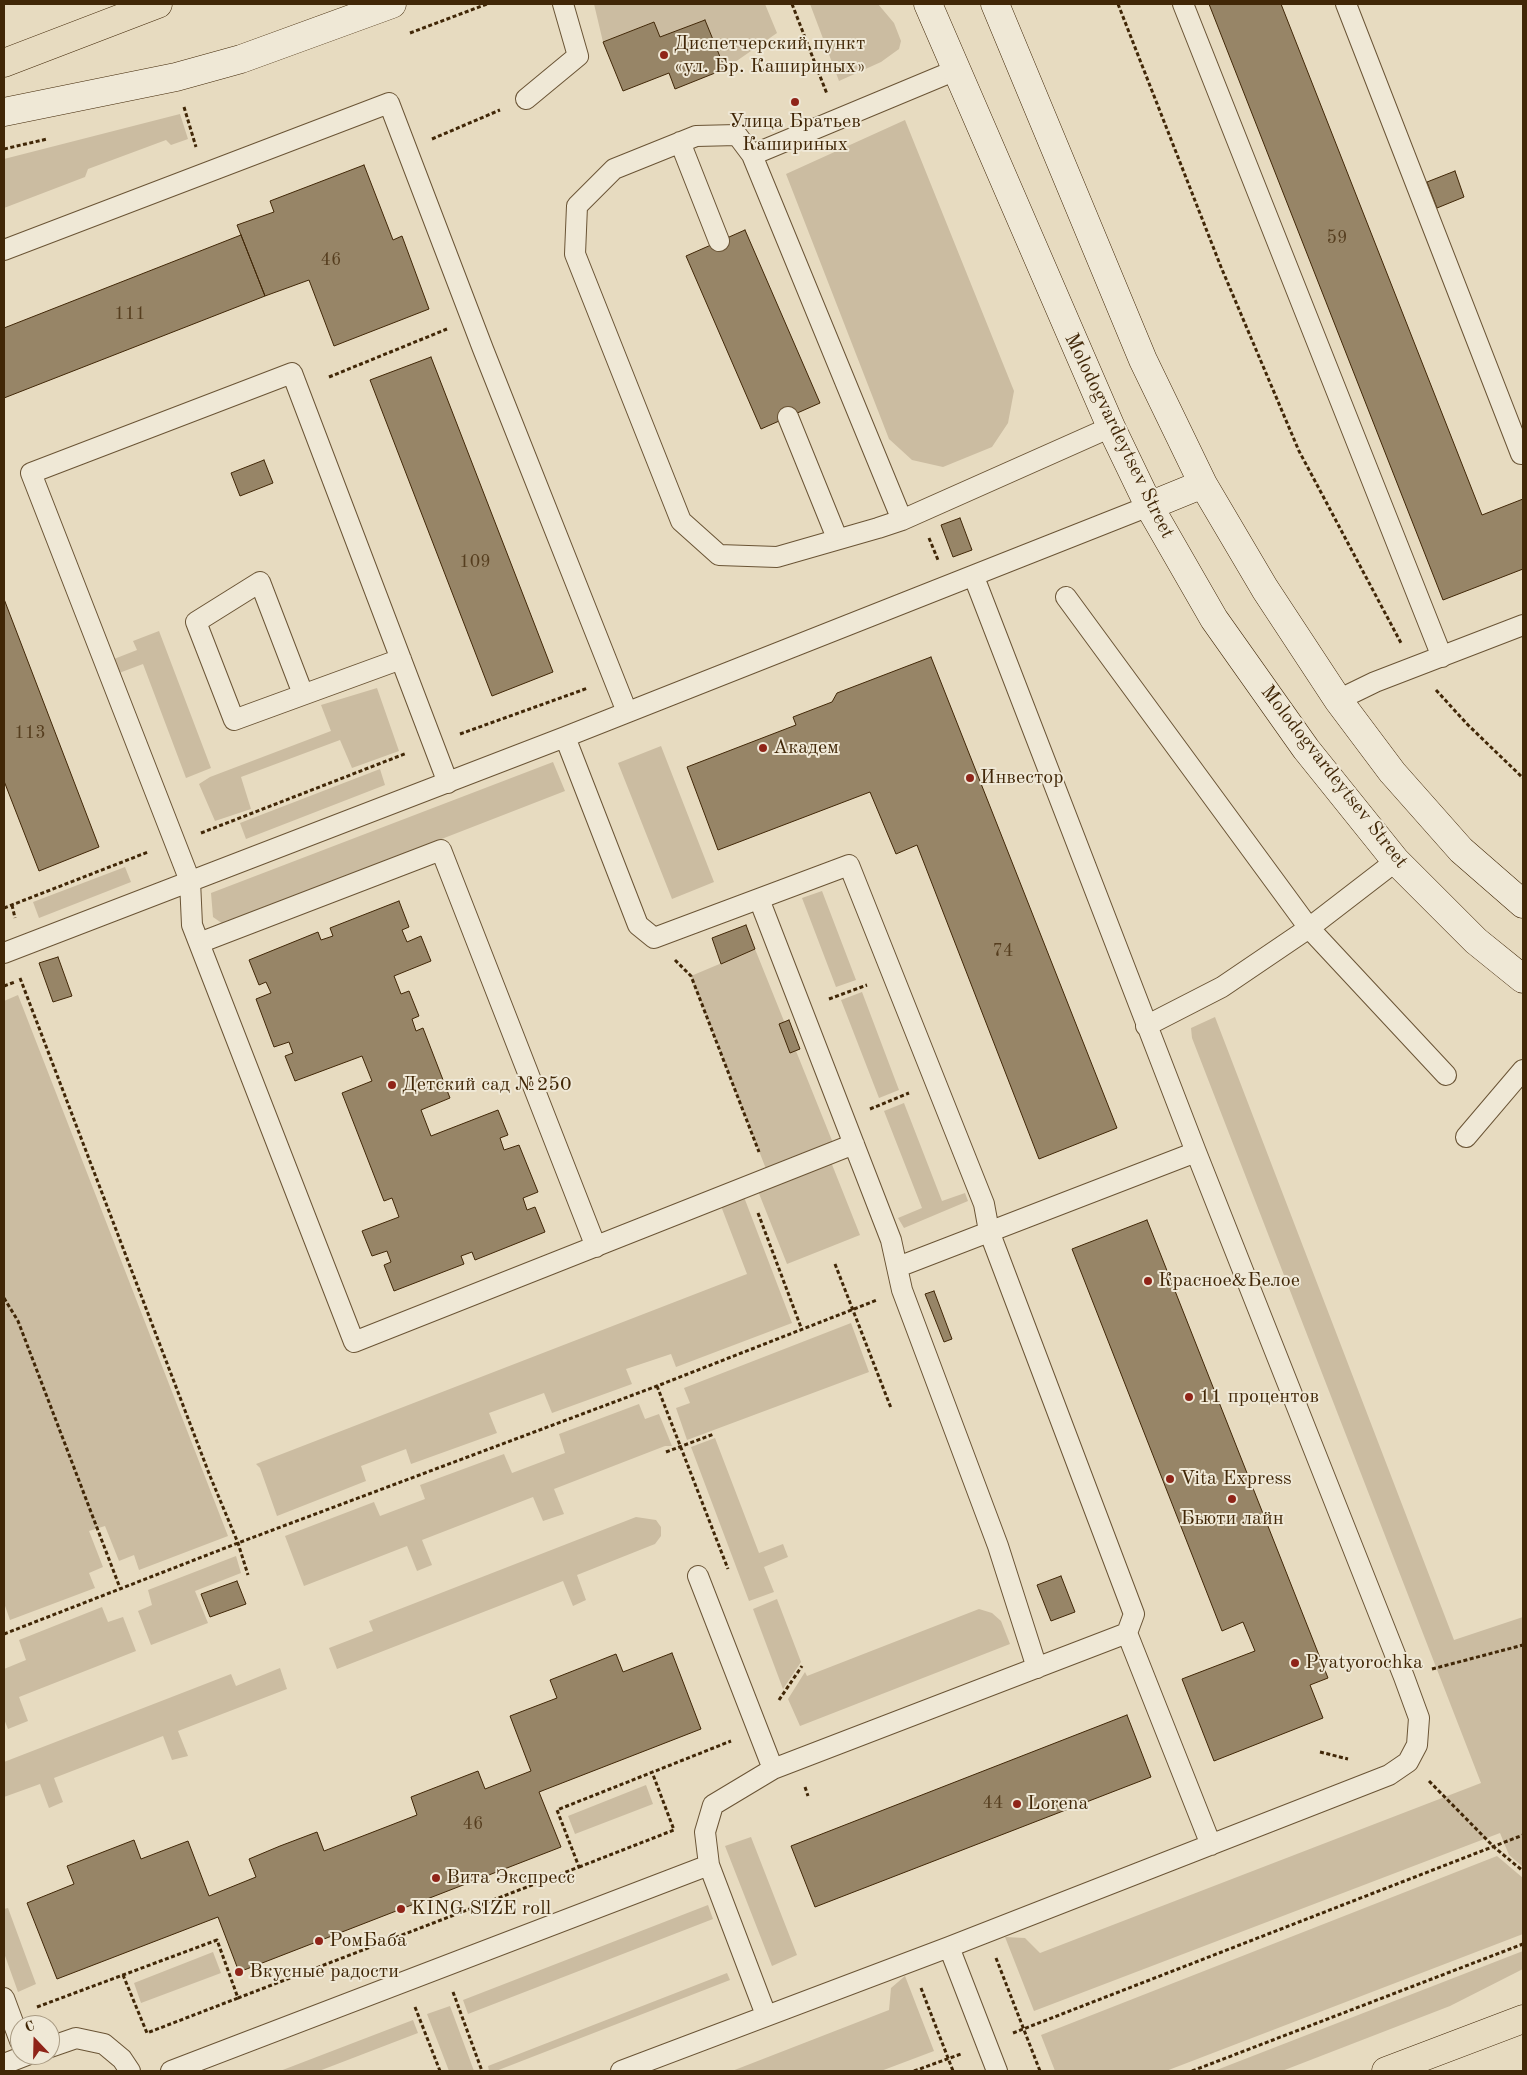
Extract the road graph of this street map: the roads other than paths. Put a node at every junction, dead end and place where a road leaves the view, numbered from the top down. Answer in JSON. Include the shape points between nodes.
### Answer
{"nodes":[{"id":1,"x":158,"y":4,"type":"edge"},
{"id":2,"x":392,"y":4,"type":"edge"},
{"id":3,"x":563,"y":4,"type":"edge"},
{"id":4,"x":928,"y":4,"type":"edge"},
{"id":5,"x":995,"y":4,"type":"edge"},
{"id":6,"x":1183,"y":4,"type":"edge"},
{"id":7,"x":1346,"y":4,"type":"edge"},
{"id":8,"x":4,"y":63,"type":"edge"},
{"id":9,"x":956,"y":70,"type":"junction"},
{"id":10,"x":526,"y":100,"type":"road end"},
{"id":11,"x":4,"y":112,"type":"edge"},
{"id":12,"x":680,"y":142,"type":"junction"},
{"id":13,"x":752,"y":155,"type":"junction"},
{"id":14,"x":719,"y":241,"type":"dead end"},
{"id":15,"x":4,"y":250,"type":"edge"},
{"id":16,"x":788,"y":417,"type":"dead end"},
{"id":17,"x":1111,"y":427,"type":"junction"},
{"id":18,"x":1523,"y":454,"type":"edge"},
{"id":19,"x":1203,"y":484,"type":"junction"},
{"id":20,"x":1149,"y":506,"type":"junction"},
{"id":21,"x":902,"y":520,"type":"junction"},
{"id":22,"x":837,"y":538,"type":"junction"},
{"id":23,"x":974,"y":577,"type":"junction"},
{"id":24,"x":1066,"y":597,"type":"dead end"},
{"id":25,"x":1523,"y":625,"type":"edge"},
{"id":26,"x":1442,"y":657,"type":"junction"},
{"id":27,"x":401,"y":659,"type":"junction"},
{"id":28,"x":303,"y":694,"type":"junction"},
{"id":29,"x":1338,"y":700,"type":"junction"},
{"id":30,"x":627,"y":712,"type":"junction"},
{"id":31,"x":565,"y":737,"type":"junction"},
{"id":32,"x":448,"y":783,"type":"junction"},
{"id":33,"x":1396,"y":861,"type":"junction"},
{"id":34,"x":190,"y":882,"type":"junction"},
{"id":35,"x":759,"y":899,"type":"junction"},
{"id":36,"x":1523,"y":904,"type":"edge"},
{"id":37,"x":1309,"y":928,"type":"junction"},
{"id":38,"x":199,"y":943,"type":"junction"},
{"id":39,"x":4,"y":953,"type":"edge"},
{"id":40,"x":1523,"y":980,"type":"edge"},
{"id":41,"x":1146,"y":1026,"type":"junction"},
{"id":42,"x":1523,"y":1070,"type":"edge"},
{"id":43,"x":1446,"y":1075,"type":"dead end"},
{"id":44,"x":1466,"y":1136,"type":"dead end"},
{"id":45,"x":854,"y":1144,"type":"junction"},
{"id":46,"x":1196,"y":1152,"type":"junction"},
{"id":47,"x":989,"y":1230,"type":"junction"},
{"id":48,"x":596,"y":1247,"type":"junction"},
{"id":49,"x":898,"y":1266,"type":"junction"},
{"id":50,"x":698,"y":1576,"type":"dead end"},
{"id":51,"x":1128,"y":1633,"type":"junction"},
{"id":52,"x":1038,"y":1668,"type":"junction"},
{"id":53,"x":772,"y":1769,"type":"junction"},
{"id":54,"x":1211,"y":1844,"type":"junction"},
{"id":55,"x":709,"y":1865,"type":"junction"},
{"id":56,"x":949,"y":1947,"type":"junction"},
{"id":57,"x":4,"y":1998,"type":"edge"},
{"id":58,"x":10,"y":2015,"type":"edge"},
{"id":59,"x":766,"y":2015,"type":"junction"},
{"id":60,"x":1523,"y":2018,"type":"edge"},
{"id":61,"x":60,"y":2044,"type":"edge"},
{"id":62,"x":130,"y":2071,"type":"edge"},
{"id":63,"x":170,"y":2071,"type":"edge"},
{"id":64,"x":621,"y":2071,"type":"edge"},
{"id":65,"x":997,"y":2071,"type":"edge"},
{"id":66,"x":1386,"y":2071,"type":"edge"}],
"edges":[{"from":1,"to":8,"type":"main road"},
{"from":2,"to":11,"type":"main road","via":[[213,67],[124,89]]},
{"from":3,"to":10,"type":"lane","via":[[578,56]]},
{"from":4,"to":9,"type":"main road","name":"Molodogvardeytsev Street"},
{"from":5,"to":19,"type":"main road","via":[[1143,360]]},
{"from":6,"to":26,"type":"lane"},
{"from":7,"to":18,"type":"lane"},
{"from":9,"to":13,"type":"lane"},
{"from":9,"to":17,"type":"main road","name":"Molodogvardeytsev Street"},
{"from":12,"to":13,"type":"lane","via":[[696,136],[737,135]]},
{"from":12,"to":14,"type":"lane"},
{"from":12,"to":22,"type":"lane","via":[[614,169],[577,206],[575,254],[582,272],[681,521],[719,555],[777,557]]},
{"from":13,"to":21,"type":"lane"},
{"from":15,"to":30,"type":"lane","via":[[389,103]]},
{"from":16,"to":22,"type":"lane"},
{"from":17,"to":20,"type":"main road","name":"Molodogvardeytsev Street"},
{"from":17,"to":21,"type":"lane"},
{"from":19,"to":20,"type":"main road"},
{"from":19,"to":29,"type":"main road","via":[[1265,589]]},
{"from":20,"to":23,"type":"lane"},
{"from":20,"to":33,"type":"main road","name":"Molodogvardeytsev Street","via":[[1214,619],[1306,748]]},
{"from":21,"to":22,"type":"lane"},
{"from":23,"to":30,"type":"lane"},
{"from":23,"to":41,"type":"lane"},
{"from":24,"to":37,"type":"lane"},
{"from":25,"to":26,"type":"lane"},
{"from":26,"to":29,"type":"lane"},
{"from":27,"to":28,"type":"lane"},
{"from":27,"to":32,"type":"lane"},
{"from":27,"to":34,"type":"lane","via":[[292,373],[31,473]]},
{"from":28,"to":28,"type":"lane","via":[[234,720],[196,622],[260,582]]},
{"from":29,"to":36,"type":"main road","via":[[1392,772],[1461,850]]},
{"from":30,"to":31,"type":"lane"},
{"from":31,"to":32,"type":"lane"},
{"from":31,"to":35,"type":"lane","via":[[638,925],[654,938]]},
{"from":32,"to":34,"type":"lane"},
{"from":33,"to":37,"type":"lane"},
{"from":33,"to":40,"type":"main road","name":"Molodogvardeytsev Street","via":[[1476,941]]},
{"from":34,"to":38,"type":"lane","via":[[192,925]]},
{"from":34,"to":39,"type":"lane"},
{"from":35,"to":45,"type":"lane"},
{"from":35,"to":47,"type":"lane","via":[[849,865],[984,1204]]},
{"from":37,"to":41,"type":"lane","via":[[1222,987]]},
{"from":37,"to":43,"type":"lane"},
{"from":38,"to":48,"type":"lane","via":[[442,850]]},
{"from":38,"to":48,"type":"lane","via":[[354,1342]]},
{"from":41,"to":46,"type":"lane"},
{"from":42,"to":44,"type":"lane"},
{"from":45,"to":48,"type":"lane"},
{"from":45,"to":49,"type":"lane"},
{"from":46,"to":47,"type":"lane"},
{"from":46,"to":54,"type":"lane","via":[[1419,1718],[1417,1745],[1408,1762],[1389,1775]]},
{"from":47,"to":49,"type":"lane"},
{"from":47,"to":51,"type":"lane","via":[[1134,1614]]},
{"from":49,"to":52,"type":"lane","via":[[902,1290],[998,1546]]},
{"from":50,"to":53,"type":"lane"},
{"from":51,"to":52,"type":"lane"},
{"from":51,"to":54,"type":"lane"},
{"from":52,"to":53,"type":"lane"},
{"from":53,"to":55,"type":"lane","via":[[713,1805],[705,1832]]},
{"from":54,"to":56,"type":"lane"},
{"from":55,"to":59,"type":"lane"},
{"from":55,"to":63,"type":"lane"},
{"from":56,"to":59,"type":"lane"},
{"from":56,"to":65,"type":"lane"},
{"from":57,"to":58,"type":"lane"},
{"from":59,"to":64,"type":"lane"},
{"from":60,"to":66,"type":"main road"},
{"from":61,"to":62,"type":"lane","via":[[76,2038],[104,2044],[122,2059]]}]}
